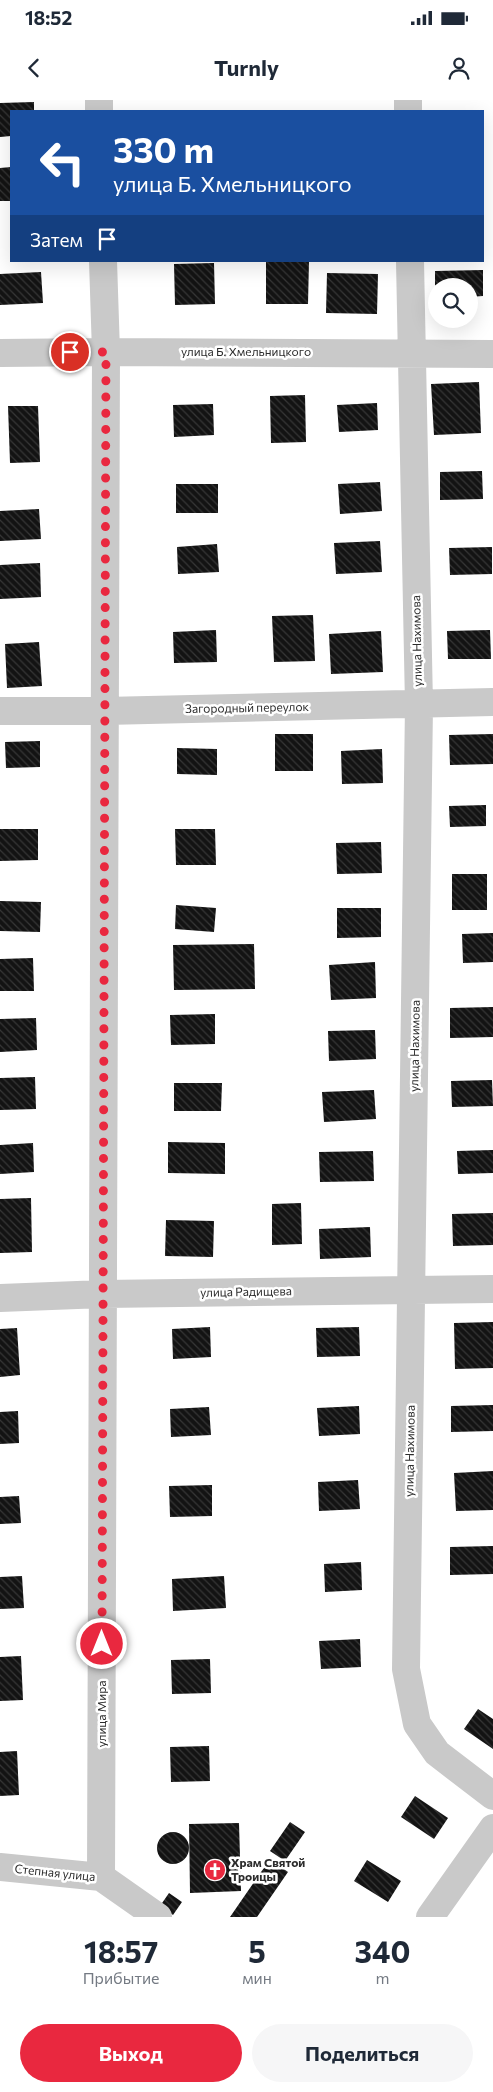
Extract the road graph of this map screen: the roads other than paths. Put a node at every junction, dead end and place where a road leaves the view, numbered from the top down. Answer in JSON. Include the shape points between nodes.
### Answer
{"nodes":[{"id":1,"x":103,"y":262,"type":"edge"},
{"id":2,"x":410,"y":262,"type":"edge"},
{"id":3,"x":106,"y":352,"type":"junction"},
{"id":4,"x":411,"y":353,"type":"junction"},
{"id":5,"x":0,"y":354,"type":"edge"},
{"id":6,"x":493,"y":354,"type":"edge"},
{"id":7,"x":493,"y":702,"type":"edge"},
{"id":8,"x":419,"y":705,"type":"junction"},
{"id":9,"x":0,"y":711,"type":"edge"},
{"id":10,"x":105,"y":711,"type":"junction"},
{"id":11,"x":493,"y":1289,"type":"edge"},
{"id":12,"x":412,"y":1290,"type":"junction"},
{"id":13,"x":103,"y":1294,"type":"junction"},
{"id":14,"x":0,"y":1298,"type":"edge"},
{"id":15,"x":493,"y":1796,"type":"edge"},
{"id":16,"x":493,"y":1828,"type":"edge"},
{"id":17,"x":0,"y":1867,"type":"edge"},
{"id":18,"x":101,"y":1877,"type":"junction"},
{"id":19,"x":158,"y":1917,"type":"edge"},
{"id":20,"x":430,"y":1917,"type":"edge"}],
"edges":[{"from":1,"to":3,"type":"street","name":"улица Мира"},
{"from":2,"to":4,"type":"street","name":"улица Нахимова"},
{"from":3,"to":4,"type":"street","name":"улица Б. Хмельницкого"},
{"from":3,"to":5,"type":"street","name":"улица Б. Хмельницкого"},
{"from":3,"to":10,"type":"street","name":"улица Мира"},
{"from":4,"to":6,"type":"street","name":"улица Б. Хмельницкого"},
{"from":4,"to":8,"type":"street","name":"улица Нахимова"},
{"from":7,"to":8,"type":"street","name":"Загородный переулок"},
{"from":8,"to":10,"type":"street","name":"Загородный переулок"},
{"from":8,"to":12,"type":"street","name":"улица Нахимова"},
{"from":9,"to":10,"type":"street","name":"Загородный переулок"},
{"from":10,"to":13,"type":"street","name":"улица Мира"},
{"from":11,"to":12,"type":"street","name":"улица Радищева"},
{"from":12,"to":13,"type":"street","name":"улица Радищева"},
{"from":12,"to":15,"type":"street","name":"улица Нахимова","via":[[406,1669],[417,1724],[437,1753]]},
{"from":13,"to":14,"type":"street","name":"улица Радищева"},
{"from":13,"to":18,"type":"street","name":"улица Мира"},
{"from":16,"to":20,"type":"street"},
{"from":17,"to":18,"type":"street","name":"Степная улица"},
{"from":18,"to":19,"type":"street","name":"Степная улица"}]}
